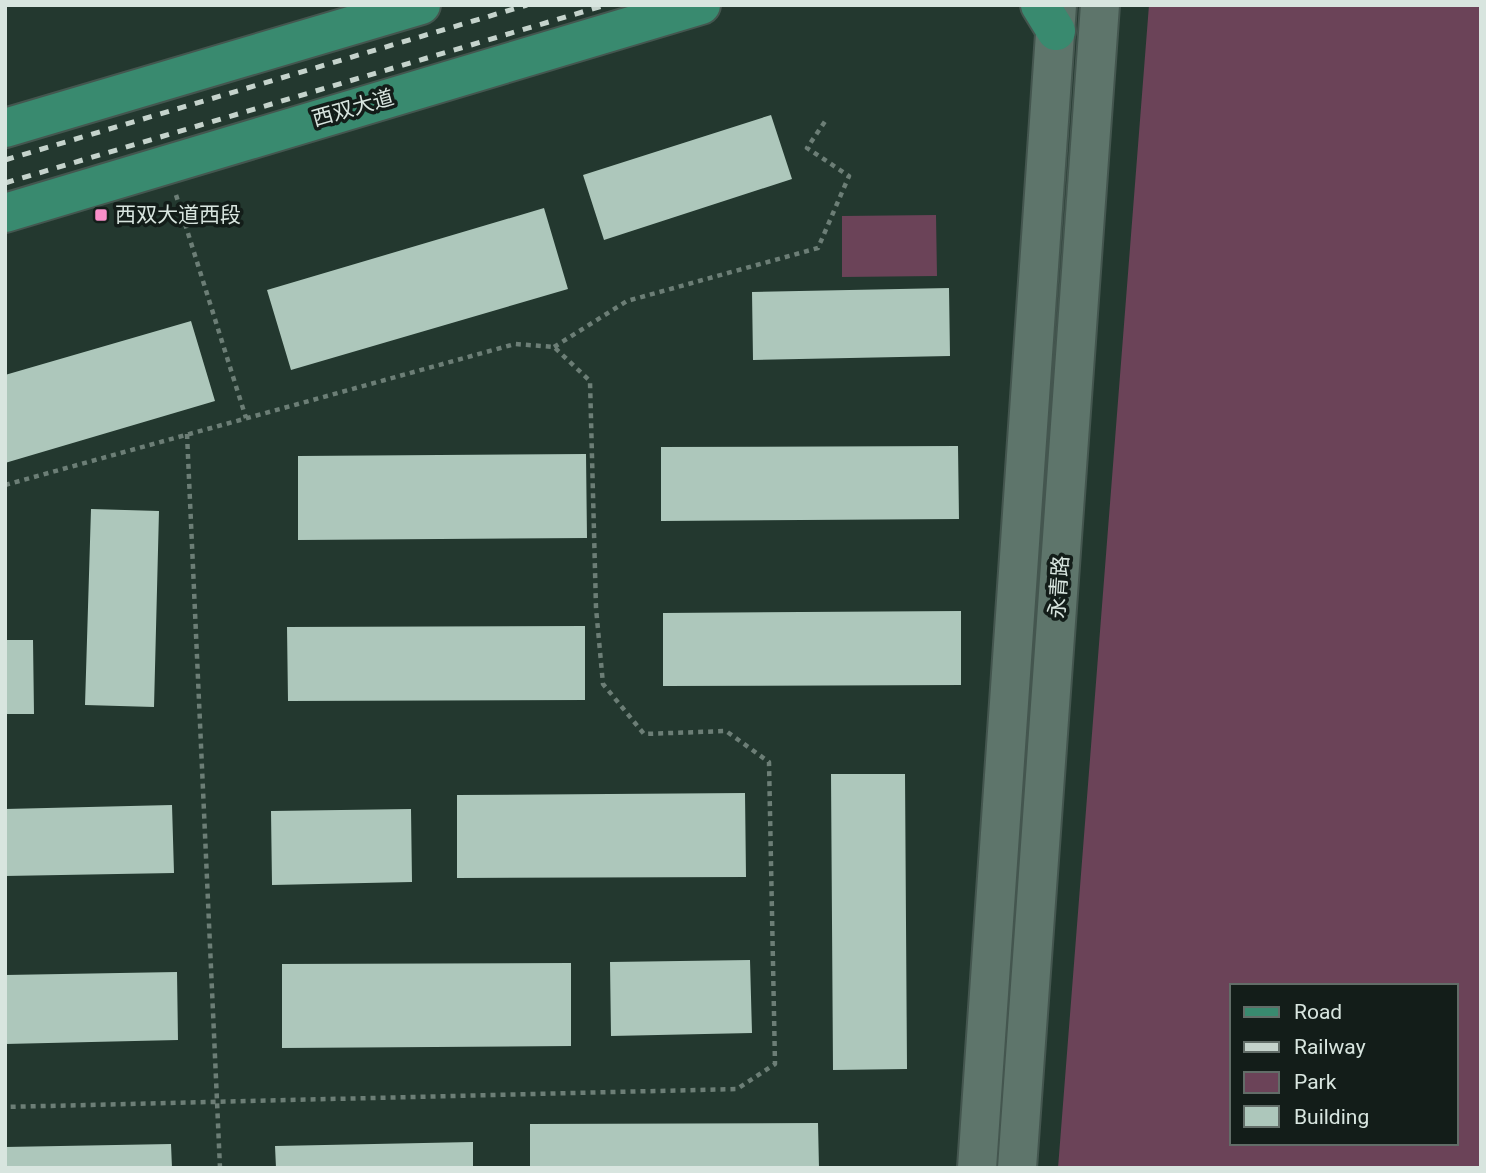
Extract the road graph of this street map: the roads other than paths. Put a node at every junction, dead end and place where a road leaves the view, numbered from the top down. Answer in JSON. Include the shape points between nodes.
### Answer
{"nodes":[{"id":1,"x":421,"y":5,"type":"edge"},
{"id":2,"x":701,"y":5,"type":"edge"},
{"id":3,"x":1100,"y":5,"type":"edge"},
{"id":4,"x":1051,"y":14,"type":"edge"},
{"id":5,"x":5,"y":128,"type":"edge"},
{"id":6,"x":5,"y":213,"type":"edge"},
{"id":7,"x":977,"y":1168,"type":"edge"},
{"id":8,"x":1017,"y":1168,"type":"edge"}],
"edges":[{"from":1,"to":5,"type":"main road"},
{"from":2,"to":6,"type":"main road","name":"西双大道"},
{"from":3,"to":8,"type":"main road","name":"永青路"},
{"from":4,"to":7,"type":"main road","name":"永青路"}]}
